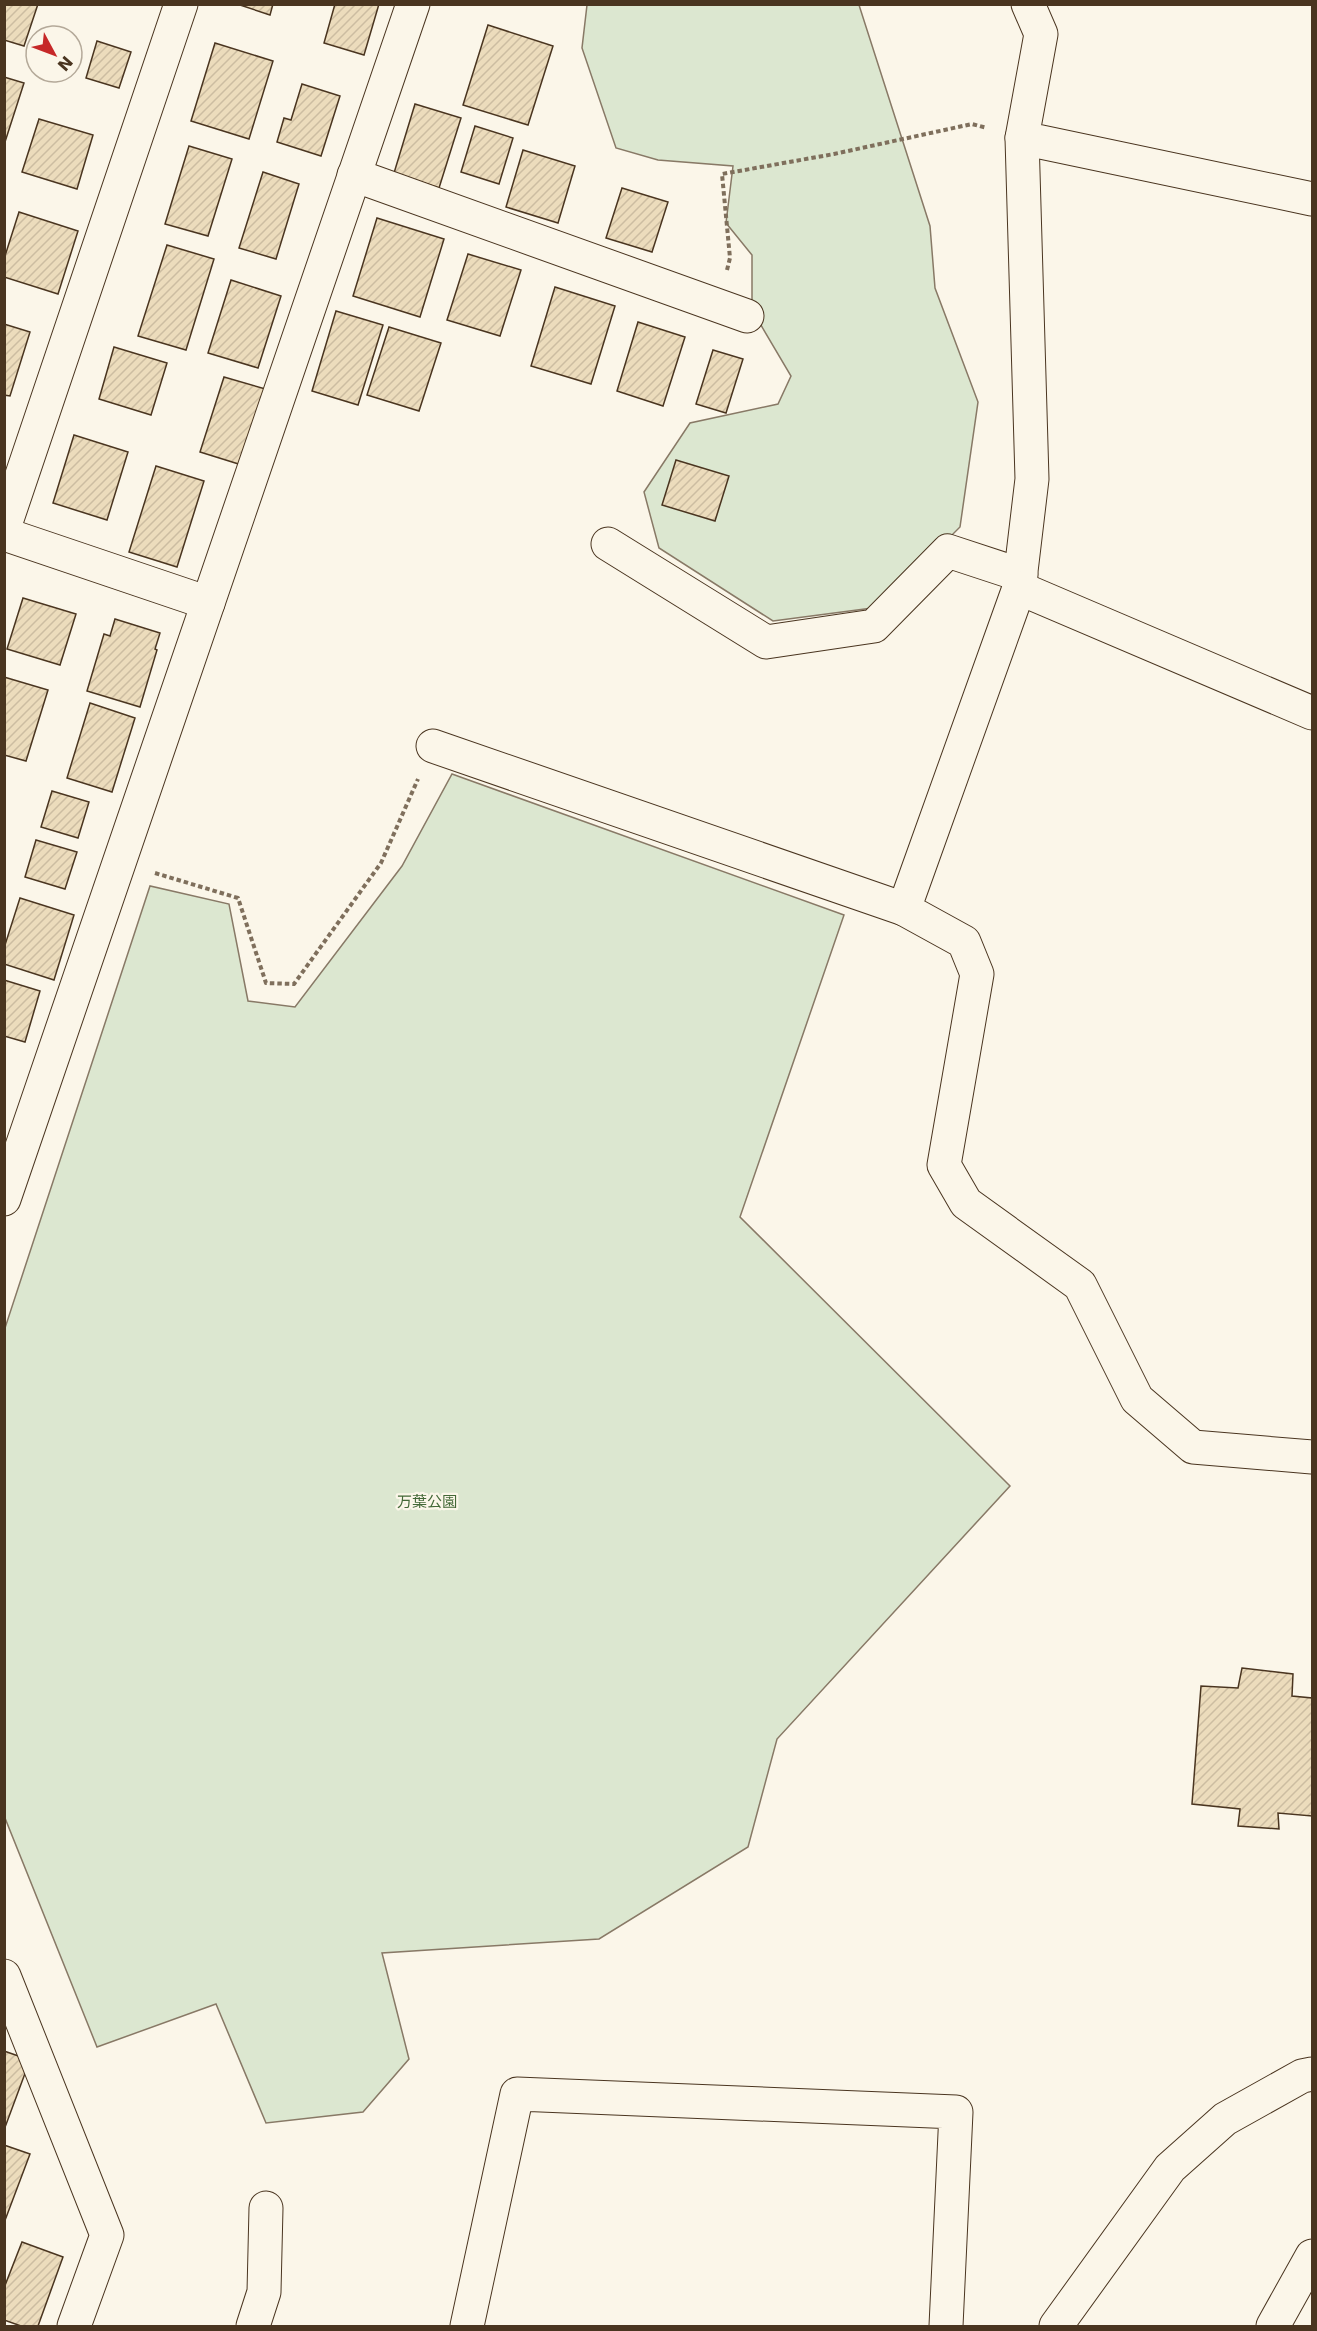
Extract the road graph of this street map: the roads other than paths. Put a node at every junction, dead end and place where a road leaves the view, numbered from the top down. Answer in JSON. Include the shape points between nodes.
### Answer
{"nodes":[{"id":1,"x":181,"y":4,"type":"edge"},
{"id":2,"x":413,"y":4,"type":"edge"},
{"id":3,"x":1028,"y":4,"type":"edge"},
{"id":4,"x":1022,"y":138,"type":"junction"},
{"id":5,"x":354,"y":175,"type":"junction"},
{"id":6,"x":1312,"y":200,"type":"edge"},
{"id":7,"x":747,"y":316,"type":"dead end"},
{"id":8,"x":4,"y":528,"type":"edge"},
{"id":9,"x":4,"y":534,"type":"edge"},
{"id":10,"x":608,"y":544,"type":"dead end"},
{"id":11,"x":1020,"y":582,"type":"junction"},
{"id":12,"x":208,"y":603,"type":"junction"},
{"id":13,"x":1312,"y":713,"type":"edge"},
{"id":14,"x":433,"y":746,"type":"road end"},
{"id":15,"x":904,"y":909,"type":"junction"},
{"id":16,"x":4,"y":1199,"type":"edge"},
{"id":17,"x":1312,"y":1457,"type":"edge"},
{"id":18,"x":4,"y":1976,"type":"edge"},
{"id":19,"x":1312,"y":2074,"type":"edge"},
{"id":20,"x":266,"y":2208,"type":"dead end"},
{"id":21,"x":1312,"y":2256,"type":"edge"},
{"id":22,"x":74,"y":2326,"type":"edge"},
{"id":23,"x":253,"y":2326,"type":"edge"},
{"id":24,"x":466,"y":2326,"type":"edge"},
{"id":25,"x":946,"y":2326,"type":"edge"},
{"id":26,"x":1056,"y":2326,"type":"edge"},
{"id":27,"x":1273,"y":2326,"type":"edge"}],
"edges":[{"from":1,"to":8,"type":"street"},
{"from":2,"to":5,"type":"street"},
{"from":3,"to":4,"type":"street","via":[[1041,34]]},
{"from":4,"to":6,"type":"street"},
{"from":4,"to":11,"type":"street","via":[[1032,479]]},
{"from":5,"to":7,"type":"street"},
{"from":5,"to":12,"type":"street"},
{"from":9,"to":12,"type":"street"},
{"from":10,"to":11,"type":"street","via":[[766,642],[874,626],[948,551]]},
{"from":11,"to":13,"type":"street"},
{"from":11,"to":15,"type":"street"},
{"from":12,"to":16,"type":"street"},
{"from":14,"to":15,"type":"street"},
{"from":15,"to":17,"type":"street","via":[[964,942],[977,975],[944,1165],[966,1203],[1080,1285],[1137,1399],[1193,1447]]},
{"from":18,"to":22,"type":"street","via":[[107,2235]]},
{"from":19,"to":26,"type":"street","via":[[1225,2119],[1170,2168]]},
{"from":20,"to":23,"type":"street","via":[[264,2292]]},
{"from":21,"to":27,"type":"street"},
{"from":24,"to":25,"type":"street","via":[[517,2094],[957,2112]]}]}
